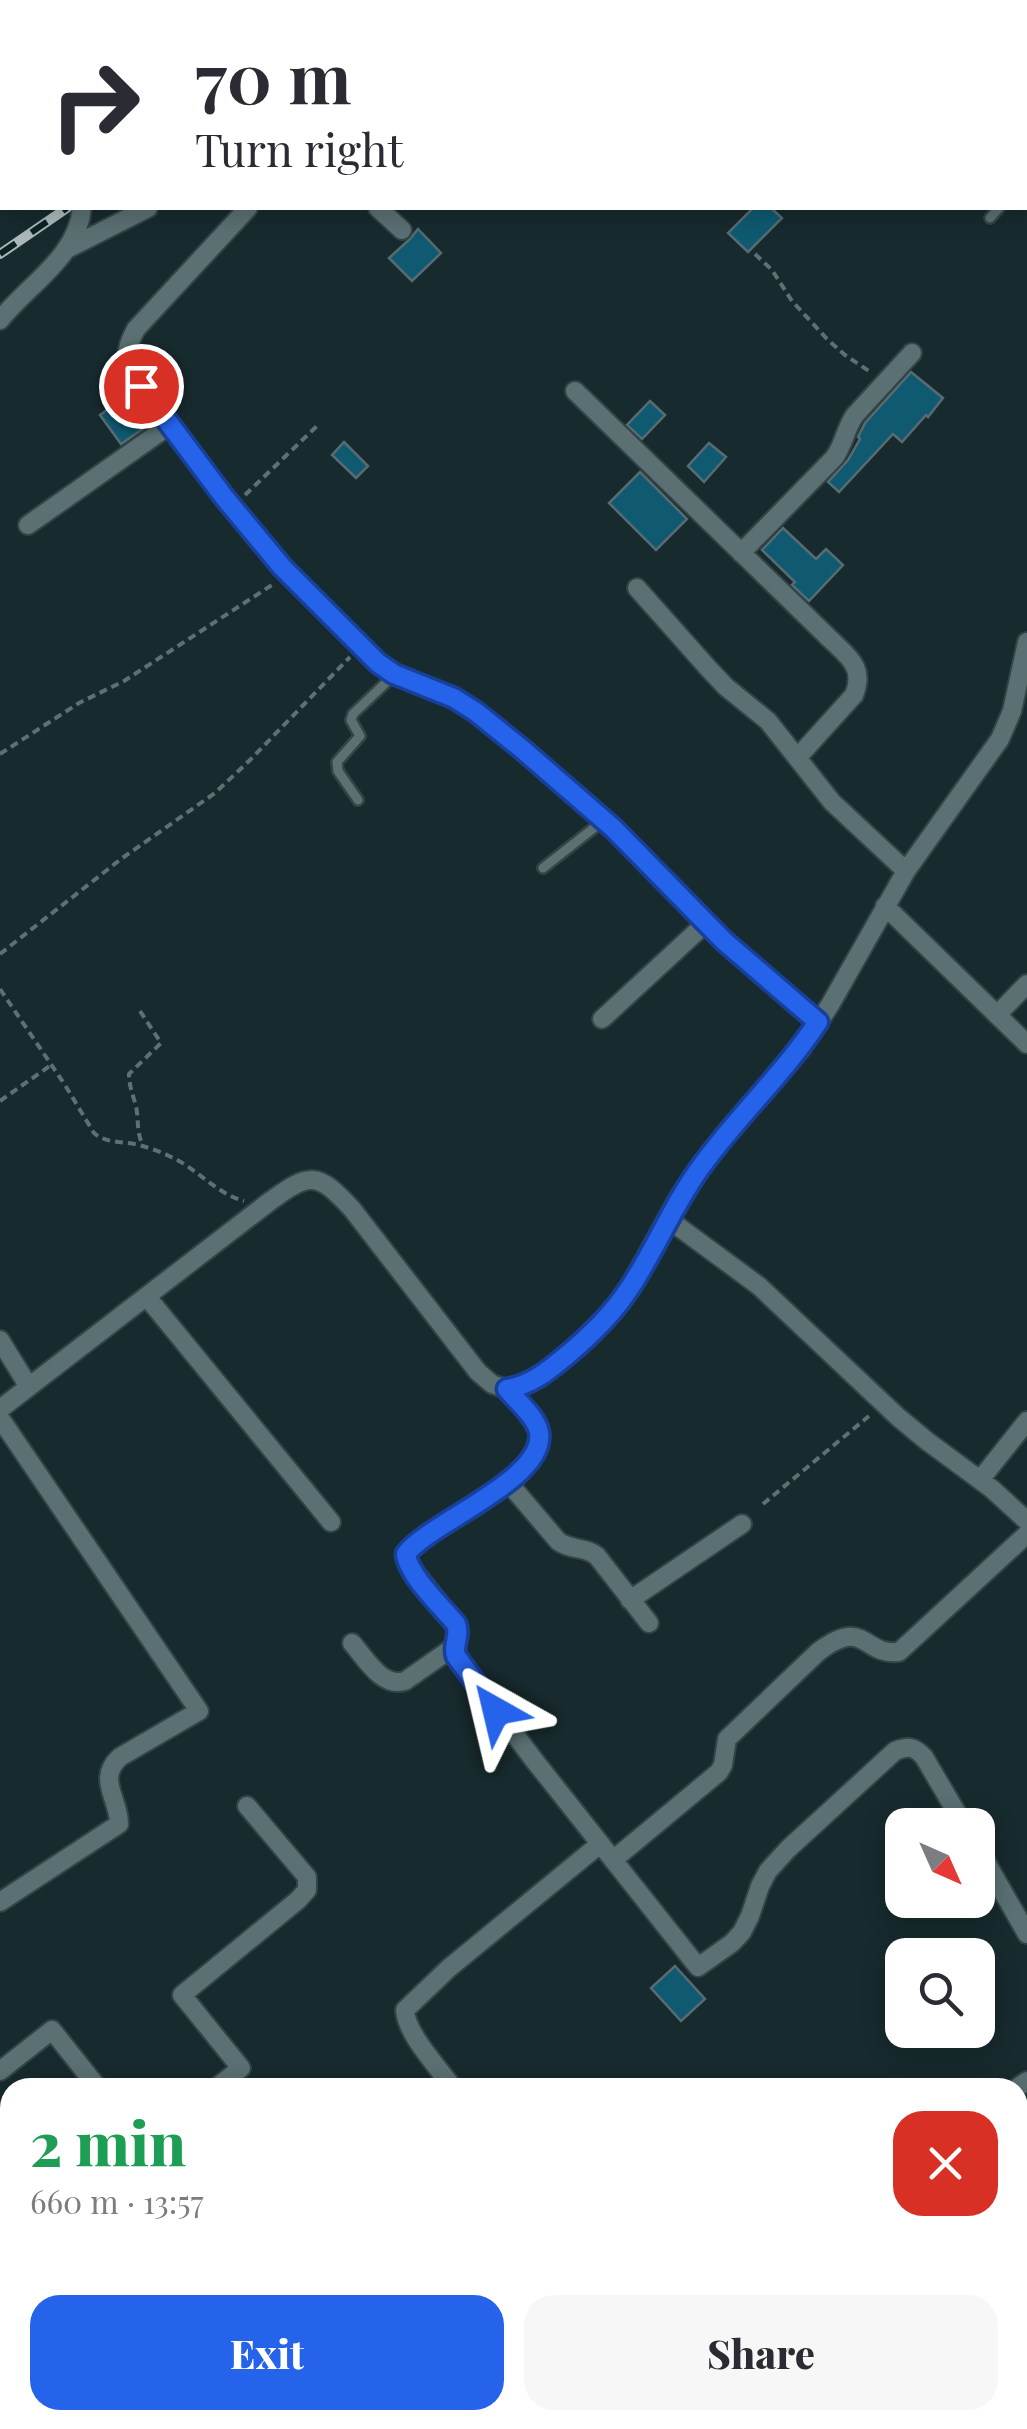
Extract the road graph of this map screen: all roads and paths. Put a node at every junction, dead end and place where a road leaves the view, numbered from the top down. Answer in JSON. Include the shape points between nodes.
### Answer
{"nodes":[{"id":1,"x":82,"y":210,"type":"edge"},
{"id":2,"x":144,"y":210,"type":"edge"},
{"id":3,"x":246,"y":210,"type":"edge"},
{"id":4,"x":380,"y":210,"type":"edge"},
{"id":5,"x":997,"y":210,"type":"edge"},
{"id":6,"x":990,"y":218,"type":"dead end"},
{"id":7,"x":402,"y":230,"type":"dead end"},
{"id":8,"x":68,"y":249,"type":"junction"},
{"id":9,"x":755,"y":254,"type":"dead end"},
{"id":10,"x":0,"y":320,"type":"edge"},
{"id":11,"x":912,"y":353,"type":"dead end"},
{"id":12,"x":883,"y":385,"type":"junction"},
{"id":13,"x":575,"y":390,"type":"dead end"},
{"id":14,"x":170,"y":424,"type":"junction"},
{"id":15,"x":318,"y":426,"type":"dead end"},
{"id":16,"x":232,"y":508,"type":"junction"},
{"id":17,"x":28,"y":525,"type":"dead end"},
{"id":18,"x":741,"y":553,"type":"junction"},
{"id":19,"x":288,"y":573,"type":"junction"},
{"id":20,"x":637,"y":588,"type":"dead end"},
{"id":21,"x":1027,"y":642,"type":"edge"},
{"id":22,"x":360,"y":646,"type":"junction"},
{"id":23,"x":394,"y":674,"type":"junction"},
{"id":24,"x":0,"y":754,"type":"edge"},
{"id":25,"x":798,"y":757,"type":"junction"},
{"id":26,"x":358,"y":800,"type":"dead end"},
{"id":27,"x":604,"y":820,"type":"junction"},
{"id":28,"x":544,"y":868,"type":"dead end"},
{"id":29,"x":906,"y":871,"type":"junction"},
{"id":30,"x":884,"y":906,"type":"junction"},
{"id":31,"x":706,"y":923,"type":"junction"},
{"id":32,"x":0,"y":954,"type":"edge"},
{"id":33,"x":1027,"y":984,"type":"edge"},
{"id":34,"x":0,"y":989,"type":"edge"},
{"id":35,"x":140,"y":1010,"type":"dead end"},
{"id":36,"x":997,"y":1015,"type":"junction"},
{"id":37,"x":602,"y":1020,"type":"dead end"},
{"id":38,"x":818,"y":1022,"type":"junction"},
{"id":39,"x":1027,"y":1044,"type":"edge"},
{"id":40,"x":51,"y":1065,"type":"junction"},
{"id":41,"x":0,"y":1102,"type":"edge"},
{"id":42,"x":143,"y":1146,"type":"junction"},
{"id":43,"x":264,"y":1205,"type":"junction"},
{"id":44,"x":668,"y":1219,"type":"junction"},
{"id":45,"x":147,"y":1297,"type":"junction"},
{"id":46,"x":0,"y":1340,"type":"edge"},
{"id":47,"x":30,"y":1387,"type":"junction"},
{"id":48,"x":507,"y":1389,"type":"junction"},
{"id":49,"x":884,"y":1403,"type":"junction"},
{"id":50,"x":0,"y":1409,"type":"edge"},
{"id":51,"x":0,"y":1418,"type":"edge"},
{"id":52,"x":1027,"y":1422,"type":"edge"},
{"id":53,"x":980,"y":1480,"type":"junction"},
{"id":54,"x":508,"y":1481,"type":"junction"},
{"id":55,"x":763,"y":1504,"type":"dead end"},
{"id":56,"x":1027,"y":1521,"type":"edge"},
{"id":57,"x":332,"y":1522,"type":"dead end"},
{"id":58,"x":742,"y":1524,"type":"dead end"},
{"id":59,"x":1027,"y":1534,"type":"edge"},
{"id":60,"x":630,"y":1600,"type":"junction"},
{"id":61,"x":649,"y":1623,"type":"dead end"},
{"id":62,"x":352,"y":1643,"type":"dead end"},
{"id":63,"x":455,"y":1646,"type":"junction"},
{"id":64,"x":247,"y":1806,"type":"dead end"},
{"id":65,"x":954,"y":1808,"type":"edge"},
{"id":66,"x":600,"y":1844,"type":"junction"},
{"id":67,"x":613,"y":1860,"type":"junction"},
{"id":68,"x":995,"y":1878,"type":"edge"},
{"id":69,"x":0,"y":1902,"type":"edge"},
{"id":70,"x":1027,"y":1934,"type":"edge"},
{"id":71,"x":0,"y":2071,"type":"edge"},
{"id":72,"x":90,"y":2078,"type":"edge"},
{"id":73,"x":228,"y":2078,"type":"edge"},
{"id":74,"x":447,"y":2078,"type":"edge"}],
"edges":[{"from":1,"to":8,"type":"street"},
{"from":2,"to":8,"type":"street"},
{"from":3,"to":14,"type":"street","via":[[128,343],[130,370]]},
{"from":4,"to":7,"type":"street"},
{"from":5,"to":6,"type":"lane"},
{"from":8,"to":10,"type":"street"},
{"from":9,"to":12,"type":"path","via":[[826,339]]},
{"from":11,"to":12,"type":"street"},
{"from":12,"to":18,"type":"street","via":[[848,423],[834,458]]},
{"from":13,"to":18,"type":"street"},
{"from":14,"to":16,"type":"street"},
{"from":14,"to":17,"type":"street"},
{"from":15,"to":16,"type":"path"},
{"from":16,"to":19,"type":"street"},
{"from":18,"to":25,"type":"street","via":[[858,670],[854,695]]},
{"from":19,"to":22,"type":"street"},
{"from":19,"to":24,"type":"path"},
{"from":20,"to":25,"type":"street"},
{"from":21,"to":29,"type":"street","via":[[1000,739]]},
{"from":22,"to":23,"type":"street"},
{"from":22,"to":32,"type":"path","via":[[215,793]]},
{"from":23,"to":26,"type":"lane","via":[[352,714],[360,736],[337,762]]},
{"from":23,"to":27,"type":"street","via":[[476,712]]},
{"from":25,"to":29,"type":"street","via":[[832,802]]},
{"from":27,"to":28,"type":"lane"},
{"from":27,"to":31,"type":"street"},
{"from":29,"to":30,"type":"street"},
{"from":30,"to":36,"type":"street"},
{"from":30,"to":38,"type":"street"},
{"from":31,"to":37,"type":"street"},
{"from":31,"to":38,"type":"street"},
{"from":33,"to":36,"type":"street"},
{"from":34,"to":40,"type":"path"},
{"from":35,"to":42,"type":"path","via":[[161,1043],[128,1074]]},
{"from":36,"to":39,"type":"street"},
{"from":38,"to":44,"type":"street","via":[[720,1142]]},
{"from":40,"to":41,"type":"path"},
{"from":40,"to":42,"type":"path","via":[[94,1133]]},
{"from":42,"to":43,"type":"path","via":[[187,1165],[223,1194]]},
{"from":43,"to":45,"type":"street"},
{"from":43,"to":48,"type":"street","via":[[307,1179],[334,1188],[478,1372]]},
{"from":44,"to":48,"type":"street","via":[[606,1320],[540,1376]]},
{"from":44,"to":49,"type":"street","via":[[759,1286]]},
{"from":45,"to":47,"type":"street"},
{"from":45,"to":57,"type":"street"},
{"from":46,"to":47,"type":"street"},
{"from":47,"to":50,"type":"street"},
{"from":48,"to":54,"type":"street","via":[[540,1434],[530,1461]]},
{"from":49,"to":53,"type":"street"},
{"from":49,"to":55,"type":"path"},
{"from":51,"to":69,"type":"street","via":[[199,1711],[112,1765],[109,1783],[119,1824]]},
{"from":52,"to":53,"type":"street"},
{"from":53,"to":56,"type":"street"},
{"from":54,"to":60,"type":"street","via":[[566,1548],[597,1556]]},
{"from":54,"to":63,"type":"street","via":[[406,1554],[456,1624]]},
{"from":58,"to":60,"type":"street"},
{"from":59,"to":67,"type":"street","via":[[899,1652],[856,1637],[832,1641],[818,1652],[727,1739],[719,1772]]},
{"from":60,"to":61,"type":"street"},
{"from":62,"to":63,"type":"street","via":[[397,1684]]},
{"from":63,"to":66,"type":"street","via":[[470,1677]]},
{"from":64,"to":73,"type":"street","via":[[307,1877],[307,1890],[182,1995],[240,2068]]},
{"from":65,"to":67,"type":"street","via":[[916,1749],[895,1751],[788,1848],[768,1871],[742,1932],[698,1967]]},
{"from":66,"to":67,"type":"street"},
{"from":66,"to":74,"type":"street","via":[[404,2010]]},
{"from":68,"to":70,"type":"street"},
{"from":71,"to":72,"type":"street","via":[[52,2030]]}]}
